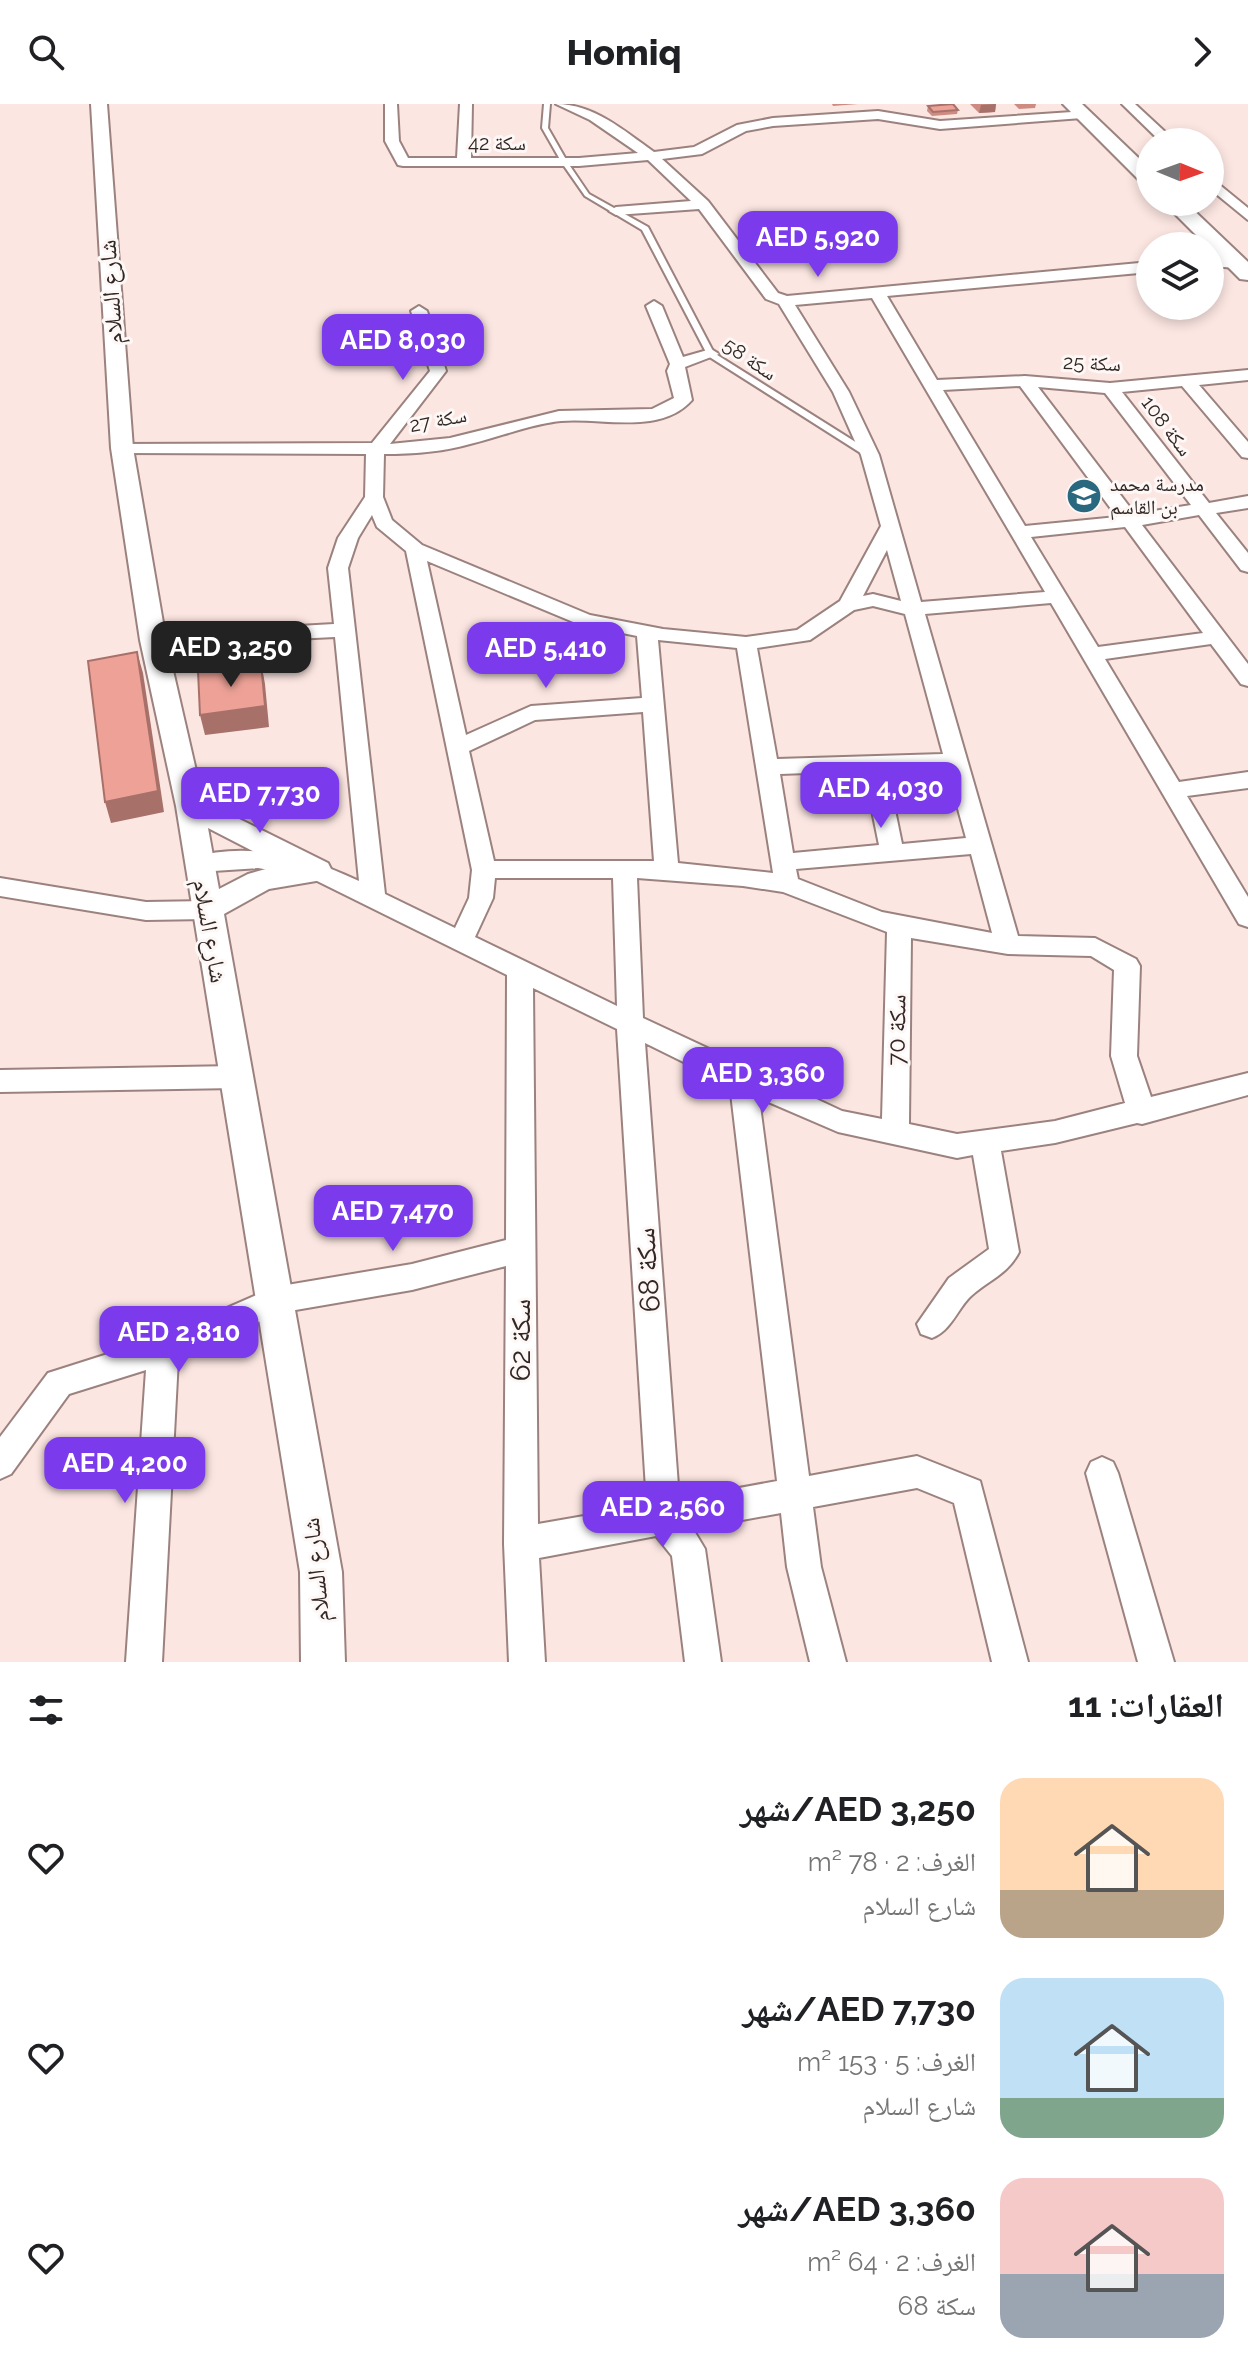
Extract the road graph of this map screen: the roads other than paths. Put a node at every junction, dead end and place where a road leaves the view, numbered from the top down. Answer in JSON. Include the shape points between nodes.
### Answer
{"nodes":[{"id":1,"x":99,"y":104,"type":"edge"},
{"id":2,"x":391,"y":104,"type":"edge"},
{"id":3,"x":466,"y":104,"type":"edge"},
{"id":4,"x":547,"y":104,"type":"edge"},
{"id":5,"x":1099,"y":104,"type":"edge"},
{"id":6,"x":1128,"y":104,"type":"edge"},
{"id":7,"x":572,"y":105,"type":"edge"},
{"id":8,"x":1077,"y":109,"type":"edge"},
{"id":9,"x":1154,"y":128,"type":"edge"},
{"id":10,"x":1136,"y":140,"type":"edge"},
{"id":11,"x":651,"y":156,"type":"junction"},
{"id":12,"x":464,"y":163,"type":"junction"},
{"id":13,"x":565,"y":163,"type":"junction"},
{"id":14,"x":1136,"y":166,"type":"edge"},
{"id":15,"x":1224,"y":194,"type":"edge"},
{"id":16,"x":703,"y":204,"type":"junction"},
{"id":17,"x":616,"y":211,"type":"junction"},
{"id":18,"x":1187,"y":216,"type":"edge"},
{"id":19,"x":1208,"y":216,"type":"edge"},
{"id":20,"x":1248,"y":216,"type":"edge"},
{"id":21,"x":1232,"y":260,"type":"edge"},
{"id":22,"x":1136,"y":268,"type":"edge"},
{"id":23,"x":878,"y":294,"type":"junction"},
{"id":24,"x":785,"y":301,"type":"junction"},
{"id":25,"x":654,"y":306,"type":"dead end"},
{"id":26,"x":419,"y":311,"type":"dead end"},
{"id":27,"x":711,"y":354,"type":"junction"},
{"id":28,"x":678,"y":364,"type":"junction"},
{"id":29,"x":1248,"y":375,"type":"edge"},
{"id":30,"x":1025,"y":381,"type":"junction"},
{"id":31,"x":1187,"y":381,"type":"junction"},
{"id":32,"x":933,"y":385,"type":"junction"},
{"id":33,"x":1110,"y":388,"type":"junction"},
{"id":34,"x":122,"y":448,"type":"junction"},
{"id":35,"x":375,"y":451,"type":"junction"},
{"id":36,"x":1248,"y":453,"type":"edge"},
{"id":37,"x":870,"y":455,"type":"junction"},
{"id":38,"x":374,"y":497,"type":"junction"},
{"id":39,"x":1248,"y":502,"type":"edge"},
{"id":40,"x":1203,"y":510,"type":"junction"},
{"id":41,"x":1129,"y":521,"type":"junction"},
{"id":42,"x":890,"y":526,"type":"junction"},
{"id":43,"x":1021,"y":532,"type":"junction"},
{"id":44,"x":415,"y":549,"type":"junction"},
{"id":45,"x":1248,"y":566,"type":"edge"},
{"id":46,"x":1057,"y":597,"type":"junction"},
{"id":47,"x":848,"y":605,"type":"junction"},
{"id":48,"x":911,"y":609,"type":"junction"},
{"id":49,"x":344,"y":630,"type":"junction"},
{"id":50,"x":647,"y":632,"type":"junction"},
{"id":51,"x":1216,"y":637,"type":"junction"},
{"id":52,"x":153,"y":640,"type":"junction"},
{"id":53,"x":746,"y":643,"type":"junction"},
{"id":54,"x":1090,"y":655,"type":"junction"},
{"id":55,"x":1248,"y":679,"type":"edge"},
{"id":56,"x":653,"y":704,"type":"junction"},
{"id":57,"x":457,"y":748,"type":"junction"},
{"id":58,"x":954,"y":761,"type":"junction"},
{"id":59,"x":874,"y":764,"type":"junction"},
{"id":60,"x":765,"y":767,"type":"junction"},
{"id":61,"x":1248,"y":780,"type":"edge"},
{"id":62,"x":1171,"y":791,"type":"junction"},
{"id":63,"x":190,"y":806,"type":"junction"},
{"id":64,"x":981,"y":845,"type":"junction"},
{"id":65,"x":892,"y":853,"type":"junction"},
{"id":66,"x":198,"y":864,"type":"junction"},
{"id":67,"x":625,"y":869,"type":"junction"},
{"id":68,"x":484,"y":870,"type":"junction"},
{"id":69,"x":317,"y":871,"type":"junction"},
{"id":70,"x":667,"y":871,"type":"junction"},
{"id":71,"x":786,"y":873,"type":"junction"},
{"id":72,"x":282,"y":874,"type":"junction"},
{"id":73,"x":0,"y":887,"type":"edge"},
{"id":74,"x":373,"y":896,"type":"junction"},
{"id":75,"x":207,"y":910,"type":"junction"},
{"id":76,"x":1248,"y":918,"type":"edge"},
{"id":77,"x":899,"y":926,"type":"junction"},
{"id":78,"x":461,"y":941,"type":"junction"},
{"id":79,"x":1008,"y":945,"type":"junction"},
{"id":80,"x":520,"y":970,"type":"junction"},
{"id":81,"x":630,"y":1022,"type":"junction"},
{"id":82,"x":236,"y":1077,"type":"junction"},
{"id":83,"x":743,"y":1079,"type":"junction"},
{"id":84,"x":0,"y":1081,"type":"edge"},
{"id":85,"x":1248,"y":1084,"type":"edge"},
{"id":86,"x":1142,"y":1113,"type":"junction"},
{"id":87,"x":895,"y":1133,"type":"junction"},
{"id":88,"x":985,"y":1142,"type":"junction"},
{"id":89,"x":519,"y":1250,"type":"junction"},
{"id":90,"x":275,"y":1300,"type":"junction"},
{"id":91,"x":932,"y":1324,"type":"dead end"},
{"id":92,"x":163,"y":1351,"type":"junction"},
{"id":93,"x":0,"y":1463,"type":"edge"},
{"id":94,"x":1102,"y":1473,"type":"dead end"},
{"id":95,"x":795,"y":1495,"type":"junction"},
{"id":96,"x":664,"y":1519,"type":"junction"},
{"id":97,"x":521,"y":1544,"type":"junction"},
{"id":98,"x":144,"y":1662,"type":"edge"},
{"id":99,"x":323,"y":1662,"type":"edge"},
{"id":100,"x":527,"y":1662,"type":"edge"},
{"id":101,"x":703,"y":1662,"type":"edge"},
{"id":102,"x":828,"y":1662,"type":"edge"},
{"id":103,"x":1010,"y":1662,"type":"edge"},
{"id":104,"x":1156,"y":1662,"type":"edge"}],
"edges":[{"from":1,"to":34,"type":"street","name":"شارع السلام"},
{"from":2,"to":12,"type":"street","name":"سكة 42","via":[[392,141],[403,162]]},
{"from":3,"to":12,"type":"street"},
{"from":4,"to":13,"type":"lane","name":"سكة 58","via":[[545,128]]},
{"from":5,"to":10,"type":"main road"},
{"from":6,"to":9,"type":"street"},
{"from":7,"to":11,"type":"street"},
{"from":8,"to":11,"type":"street","name":"سكة 42","via":[[940,125],[878,115],[773,122],[742,128],[697,151]]},
{"from":8,"to":14,"type":"main road"},
{"from":11,"to":13,"type":"street","name":"سكة 42"},
{"from":11,"to":16,"type":"street"},
{"from":12,"to":13,"type":"street","name":"سكة 42"},
{"from":13,"to":17,"type":"lane","name":"سكة 58","via":[[587,195]]},
{"from":15,"to":20,"type":"street"},
{"from":16,"to":17,"type":"street"},
{"from":16,"to":24,"type":"street","via":[[772,296]]},
{"from":17,"to":27,"type":"lane","name":"سكة 58","via":[[645,229]]},
{"from":18,"to":21,"type":"main road"},
{"from":19,"to":21,"type":"main road"},
{"from":22,"to":23,"type":"street"},
{"from":23,"to":24,"type":"street"},
{"from":23,"to":32,"type":"street"},
{"from":24,"to":37,"type":"street","via":[[841,392]]},
{"from":25,"to":28,"type":"street"},
{"from":26,"to":35,"type":"street","via":[[438,371]]},
{"from":27,"to":28,"type":"street"},
{"from":27,"to":37,"type":"lane","name":"سكة 58"},
{"from":28,"to":35,"type":"street","name":"سكة 27","via":[[683,400],[665,413],[560,415],[438,446]]},
{"from":29,"to":31,"type":"street","name":"سكة 25"},
{"from":30,"to":32,"type":"street","name":"سكة 25"},
{"from":30,"to":33,"type":"street","name":"سكة 25"},
{"from":30,"to":41,"type":"street"},
{"from":31,"to":33,"type":"street","name":"سكة 25"},
{"from":31,"to":36,"type":"street"},
{"from":32,"to":43,"type":"street"},
{"from":33,"to":40,"type":"street","name":"سكة 108"},
{"from":34,"to":35,"type":"street","name":"سكة 27"},
{"from":34,"to":52,"type":"street","name":"شارع السلام"},
{"from":35,"to":38,"type":"street"},
{"from":37,"to":42,"type":"street"},
{"from":38,"to":44,"type":"street","via":[[384,523]]},
{"from":38,"to":49,"type":"street","via":[[348,538],[338,568]]},
{"from":39,"to":40,"type":"street"},
{"from":40,"to":41,"type":"street"},
{"from":40,"to":45,"type":"street","name":"سكة 108"},
{"from":41,"to":43,"type":"street"},
{"from":41,"to":51,"type":"street"},
{"from":42,"to":47,"type":"street"},
{"from":42,"to":48,"type":"street"},
{"from":43,"to":46,"type":"street"},
{"from":44,"to":50,"type":"street","via":[[585,620]]},
{"from":44,"to":57,"type":"street"},
{"from":46,"to":48,"type":"street"},
{"from":46,"to":54,"type":"street"},
{"from":47,"to":48,"type":"street","via":[[873,600]]},
{"from":47,"to":53,"type":"street","via":[[803,636]]},
{"from":48,"to":58,"type":"street"},
{"from":49,"to":52,"type":"street"},
{"from":49,"to":74,"type":"street"},
{"from":50,"to":53,"type":"street"},
{"from":50,"to":56,"type":"street"},
{"from":51,"to":54,"type":"street"},
{"from":51,"to":55,"type":"street"},
{"from":52,"to":63,"type":"street","name":"شارع السلام"},
{"from":53,"to":60,"type":"street"},
{"from":54,"to":62,"type":"street"},
{"from":56,"to":57,"type":"street","via":[[531,713]]},
{"from":56,"to":70,"type":"street"},
{"from":57,"to":68,"type":"street"},
{"from":58,"to":59,"type":"street"},
{"from":58,"to":64,"type":"street"},
{"from":59,"to":60,"type":"street"},
{"from":59,"to":65,"type":"street"},
{"from":60,"to":71,"type":"street"},
{"from":61,"to":62,"type":"street"},
{"from":62,"to":76,"type":"street"},
{"from":63,"to":66,"type":"street","name":"شارع السلام"},
{"from":63,"to":69,"type":"street"},
{"from":64,"to":65,"type":"street"},
{"from":64,"to":79,"type":"street"},
{"from":65,"to":71,"type":"street"},
{"from":66,"to":69,"type":"street","via":[[246,857]]},
{"from":66,"to":72,"type":"street","via":[[221,873]]},
{"from":66,"to":75,"type":"street","name":"شارع السلام"},
{"from":67,"to":68,"type":"street"},
{"from":67,"to":70,"type":"street"},
{"from":67,"to":81,"type":"street","name":"سكة 68"},
{"from":68,"to":78,"type":"street","via":[[481,898]]},
{"from":69,"to":72,"type":"street"},
{"from":69,"to":74,"type":"street"},
{"from":70,"to":71,"type":"street","via":[[743,877]]},
{"from":71,"to":77,"type":"street","via":[[876,920]]},
{"from":72,"to":75,"type":"street","via":[[253,881]]},
{"from":73,"to":75,"type":"street","via":[[146,911]]},
{"from":74,"to":78,"type":"street"},
{"from":75,"to":82,"type":"street","name":"شارع السلام"},
{"from":77,"to":79,"type":"street"},
{"from":77,"to":87,"type":"street","name":"سكة 70"},
{"from":78,"to":80,"type":"street"},
{"from":79,"to":86,"type":"street","via":[[1095,947],[1127,966],[1124,1056]]},
{"from":80,"to":81,"type":"street"},
{"from":80,"to":89,"type":"street","name":"سكة 62"},
{"from":81,"to":83,"type":"street"},
{"from":81,"to":96,"type":"street","name":"سكة 68"},
{"from":82,"to":84,"type":"street"},
{"from":82,"to":90,"type":"street","name":"شارع السلام"},
{"from":83,"to":87,"type":"street","via":[[838,1121]]},
{"from":83,"to":95,"type":"street"},
{"from":85,"to":86,"type":"street"},
{"from":86,"to":88,"type":"street"},
{"from":87,"to":88,"type":"street","via":[[957,1146]]},
{"from":88,"to":91,"type":"street","via":[[1004,1252],[960,1287]]},
{"from":89,"to":90,"type":"street","via":[[412,1277]]},
{"from":89,"to":97,"type":"street","name":"سكة 62"},
{"from":90,"to":92,"type":"street"},
{"from":90,"to":99,"type":"street","name":"شارع السلام","via":[[321,1572]]},
{"from":92,"to":93,"type":"street","via":[[59,1383]]},
{"from":92,"to":98,"type":"street"},
{"from":94,"to":104,"type":"street"},
{"from":95,"to":96,"type":"street"},
{"from":95,"to":102,"type":"street","via":[[804,1567]]},
{"from":95,"to":103,"type":"street","via":[[917,1472],[968,1492]]},
{"from":96,"to":97,"type":"street"},
{"from":96,"to":101,"type":"street","via":[[688,1549]]},
{"from":97,"to":100,"type":"street","name":"سكة 62"}]}
